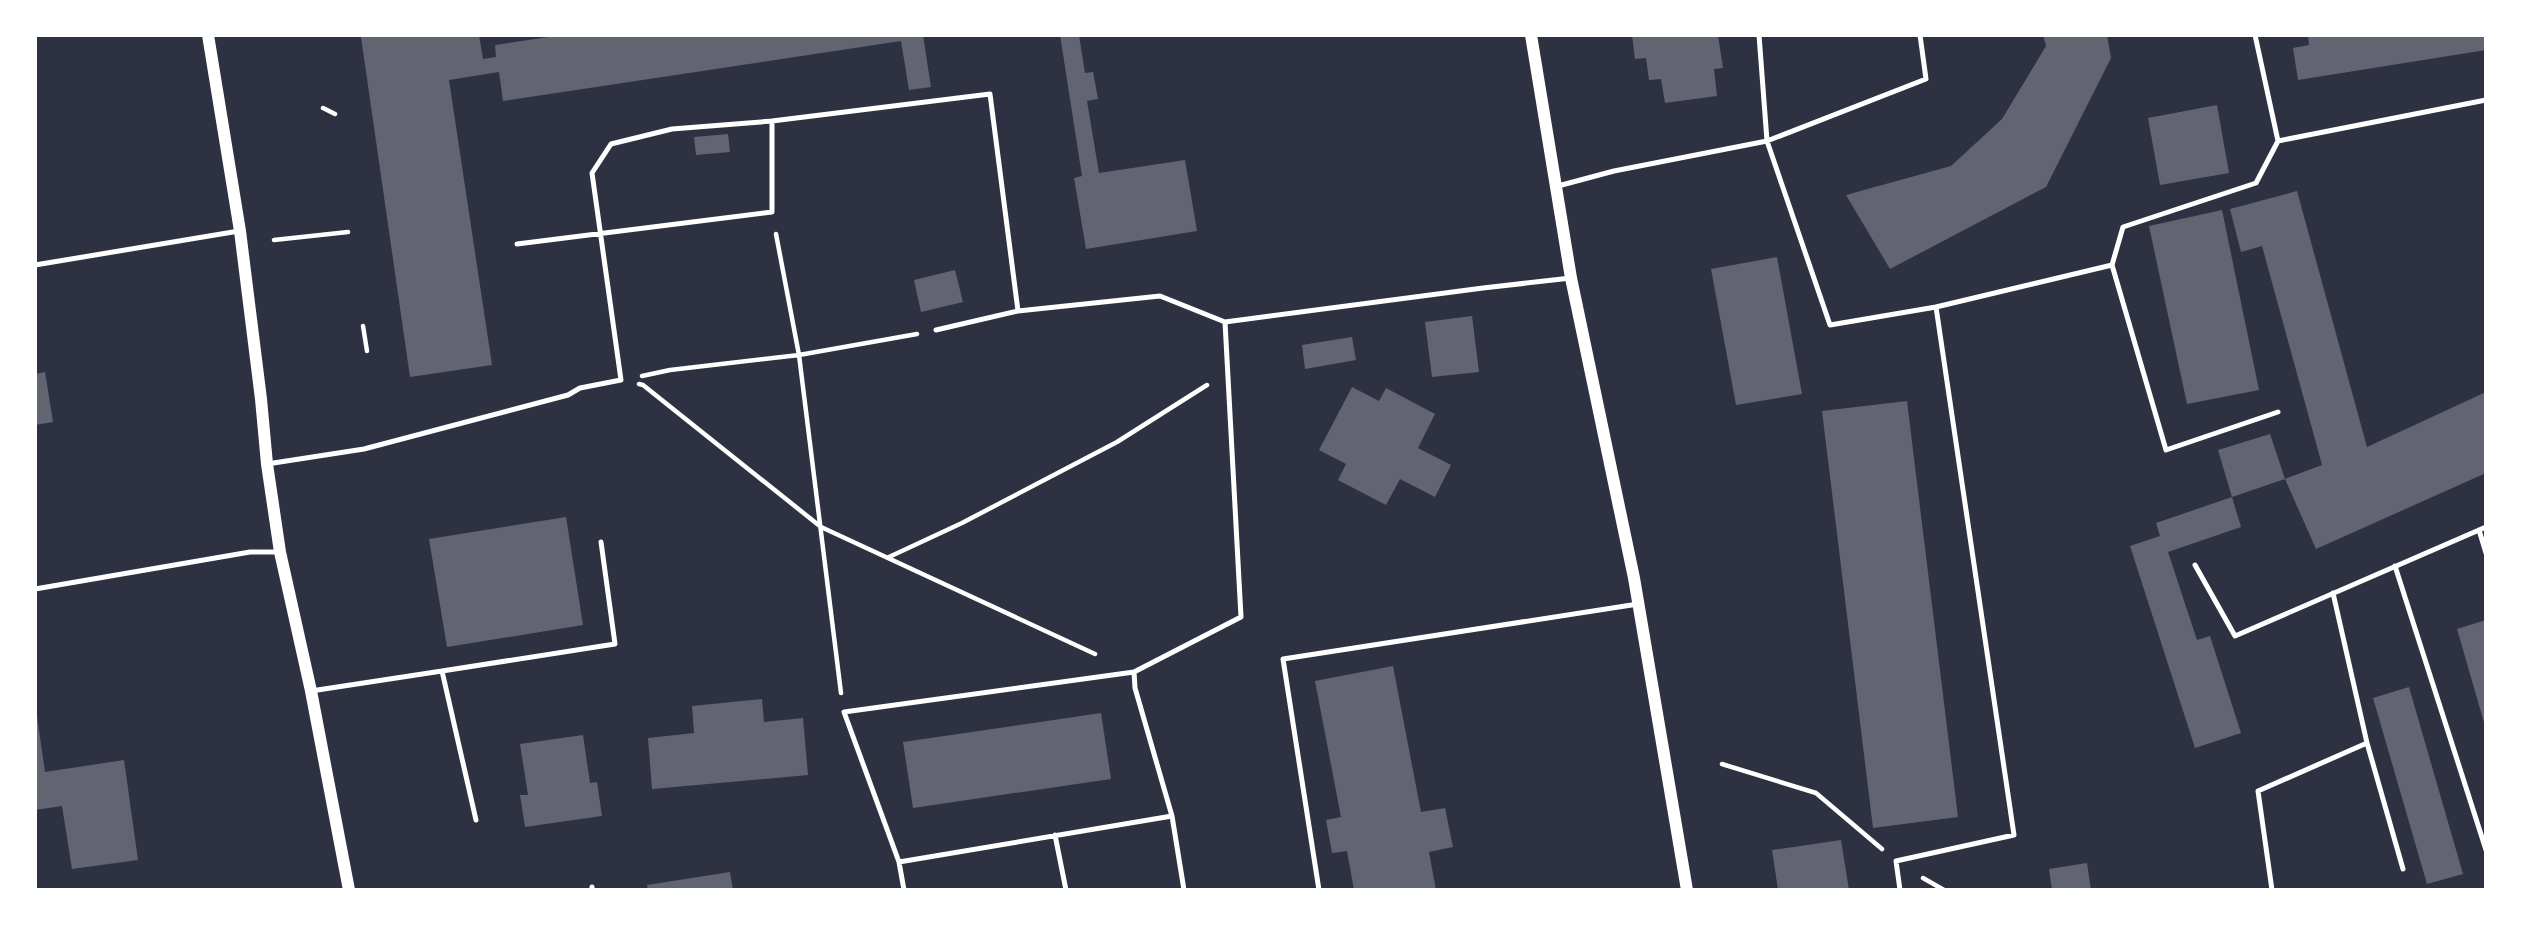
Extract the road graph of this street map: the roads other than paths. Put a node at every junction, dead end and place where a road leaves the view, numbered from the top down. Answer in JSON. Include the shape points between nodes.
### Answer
{"nodes":[{"id":1,"x":208,"y":35,"type":"edge"},
{"id":2,"x":1531,"y":35,"type":"edge"},
{"id":3,"x":1759,"y":35,"type":"edge"},
{"id":4,"x":1920,"y":35,"type":"edge"},
{"id":5,"x":2255,"y":35,"type":"edge"},
{"id":6,"x":2486,"y":100,"type":"edge"},
{"id":7,"x":772,"y":121,"type":"junction"},
{"id":8,"x":1767,"y":141,"type":"junction"},
{"id":9,"x":2278,"y":141,"type":"junction"},
{"id":10,"x":1555,"y":187,"type":"junction"},
{"id":11,"x":240,"y":231,"type":"junction"},
{"id":12,"x":600,"y":233,"type":"junction"},
{"id":13,"x":517,"y":244,"type":"dead end"},
{"id":14,"x":35,"y":265,"type":"edge"},
{"id":15,"x":2112,"y":265,"type":"junction"},
{"id":16,"x":1571,"y":278,"type":"junction"},
{"id":17,"x":1936,"y":307,"type":"junction"},
{"id":18,"x":1018,"y":311,"type":"junction"},
{"id":19,"x":1225,"y":322,"type":"junction"},
{"id":20,"x":936,"y":330,"type":"road end"},
{"id":21,"x":2278,"y":412,"type":"dead end"},
{"id":22,"x":267,"y":464,"type":"junction"},
{"id":23,"x":2486,"y":527,"type":"edge"},
{"id":24,"x":2479,"y":530,"type":"junction"},
{"id":25,"x":601,"y":542,"type":"dead end"},
{"id":26,"x":280,"y":552,"type":"junction"},
{"id":27,"x":2486,"y":552,"type":"edge"},
{"id":28,"x":2195,"y":565,"type":"dead end"},
{"id":29,"x":2395,"y":566,"type":"junction"},
{"id":30,"x":35,"y":589,"type":"edge"},
{"id":31,"x":2333,"y":593,"type":"junction"},
{"id":32,"x":1638,"y":604,"type":"junction"},
{"id":33,"x":442,"y":671,"type":"junction"},
{"id":34,"x":1134,"y":672,"type":"junction"},
{"id":35,"x":311,"y":691,"type":"junction"},
{"id":36,"x":2367,"y":743,"type":"junction"},
{"id":37,"x":1172,"y":816,"type":"junction"},
{"id":38,"x":476,"y":820,"type":"dead end"},
{"id":39,"x":1055,"y":835,"type":"junction"},
{"id":40,"x":2486,"y":850,"type":"edge"},
{"id":41,"x":899,"y":862,"type":"junction"},
{"id":42,"x":2403,"y":869,"type":"dead end"},
{"id":43,"x":349,"y":890,"type":"edge"},
{"id":44,"x":904,"y":890,"type":"edge"},
{"id":45,"x":1066,"y":890,"type":"edge"},
{"id":46,"x":1184,"y":890,"type":"edge"},
{"id":47,"x":1319,"y":890,"type":"edge"},
{"id":48,"x":1687,"y":890,"type":"edge"},
{"id":49,"x":1900,"y":890,"type":"edge"},
{"id":50,"x":2272,"y":890,"type":"edge"}],
"edges":[{"from":1,"to":11,"type":"street"},
{"from":2,"to":10,"type":"street"},
{"from":3,"to":8,"type":"lane"},
{"from":4,"to":8,"type":"lane","via":[[1926,79]]},
{"from":5,"to":9,"type":"lane"},
{"from":6,"to":9,"type":"lane"},
{"from":7,"to":12,"type":"lane","via":[[672,129],[611,144],[592,173]]},
{"from":7,"to":12,"type":"lane","via":[[772,212]]},
{"from":7,"to":18,"type":"lane","via":[[990,94]]},
{"from":8,"to":10,"type":"lane"},
{"from":8,"to":17,"type":"lane","via":[[1830,325]]},
{"from":9,"to":15,"type":"lane","via":[[2256,183],[2123,227]]},
{"from":10,"to":16,"type":"street"},
{"from":11,"to":14,"type":"lane"},
{"from":11,"to":22,"type":"street"},
{"from":12,"to":13,"type":"lane"},
{"from":12,"to":22,"type":"lane","via":[[621,380],[364,449]]},
{"from":15,"to":17,"type":"lane"},
{"from":15,"to":21,"type":"lane","via":[[2166,450]]},
{"from":16,"to":19,"type":"lane"},
{"from":16,"to":32,"type":"street"},
{"from":17,"to":49,"type":"lane","via":[[2014,835],[1896,861]]},
{"from":18,"to":19,"type":"lane","via":[[1160,296]]},
{"from":18,"to":20,"type":"lane"},
{"from":19,"to":34,"type":"lane","via":[[1241,617]]},
{"from":22,"to":26,"type":"street"},
{"from":23,"to":24,"type":"lane"},
{"from":24,"to":27,"type":"lane"},
{"from":24,"to":29,"type":"lane"},
{"from":25,"to":33,"type":"lane","via":[[615,644]]},
{"from":26,"to":30,"type":"lane","via":[[250,552]]},
{"from":26,"to":35,"type":"street"},
{"from":28,"to":31,"type":"lane","via":[[2235,636]]},
{"from":29,"to":31,"type":"lane"},
{"from":29,"to":40,"type":"lane"},
{"from":31,"to":36,"type":"lane"},
{"from":32,"to":47,"type":"lane","via":[[1283,659]]},
{"from":32,"to":48,"type":"street"},
{"from":33,"to":35,"type":"lane"},
{"from":33,"to":38,"type":"lane"},
{"from":34,"to":37,"type":"lane"},
{"from":34,"to":41,"type":"lane","via":[[844,712]]},
{"from":35,"to":43,"type":"street"},
{"from":36,"to":42,"type":"lane"},
{"from":36,"to":50,"type":"lane","via":[[2258,792]]},
{"from":37,"to":39,"type":"lane"},
{"from":37,"to":46,"type":"lane"},
{"from":39,"to":41,"type":"lane"},
{"from":39,"to":45,"type":"lane"},
{"from":41,"to":44,"type":"lane"}]}
